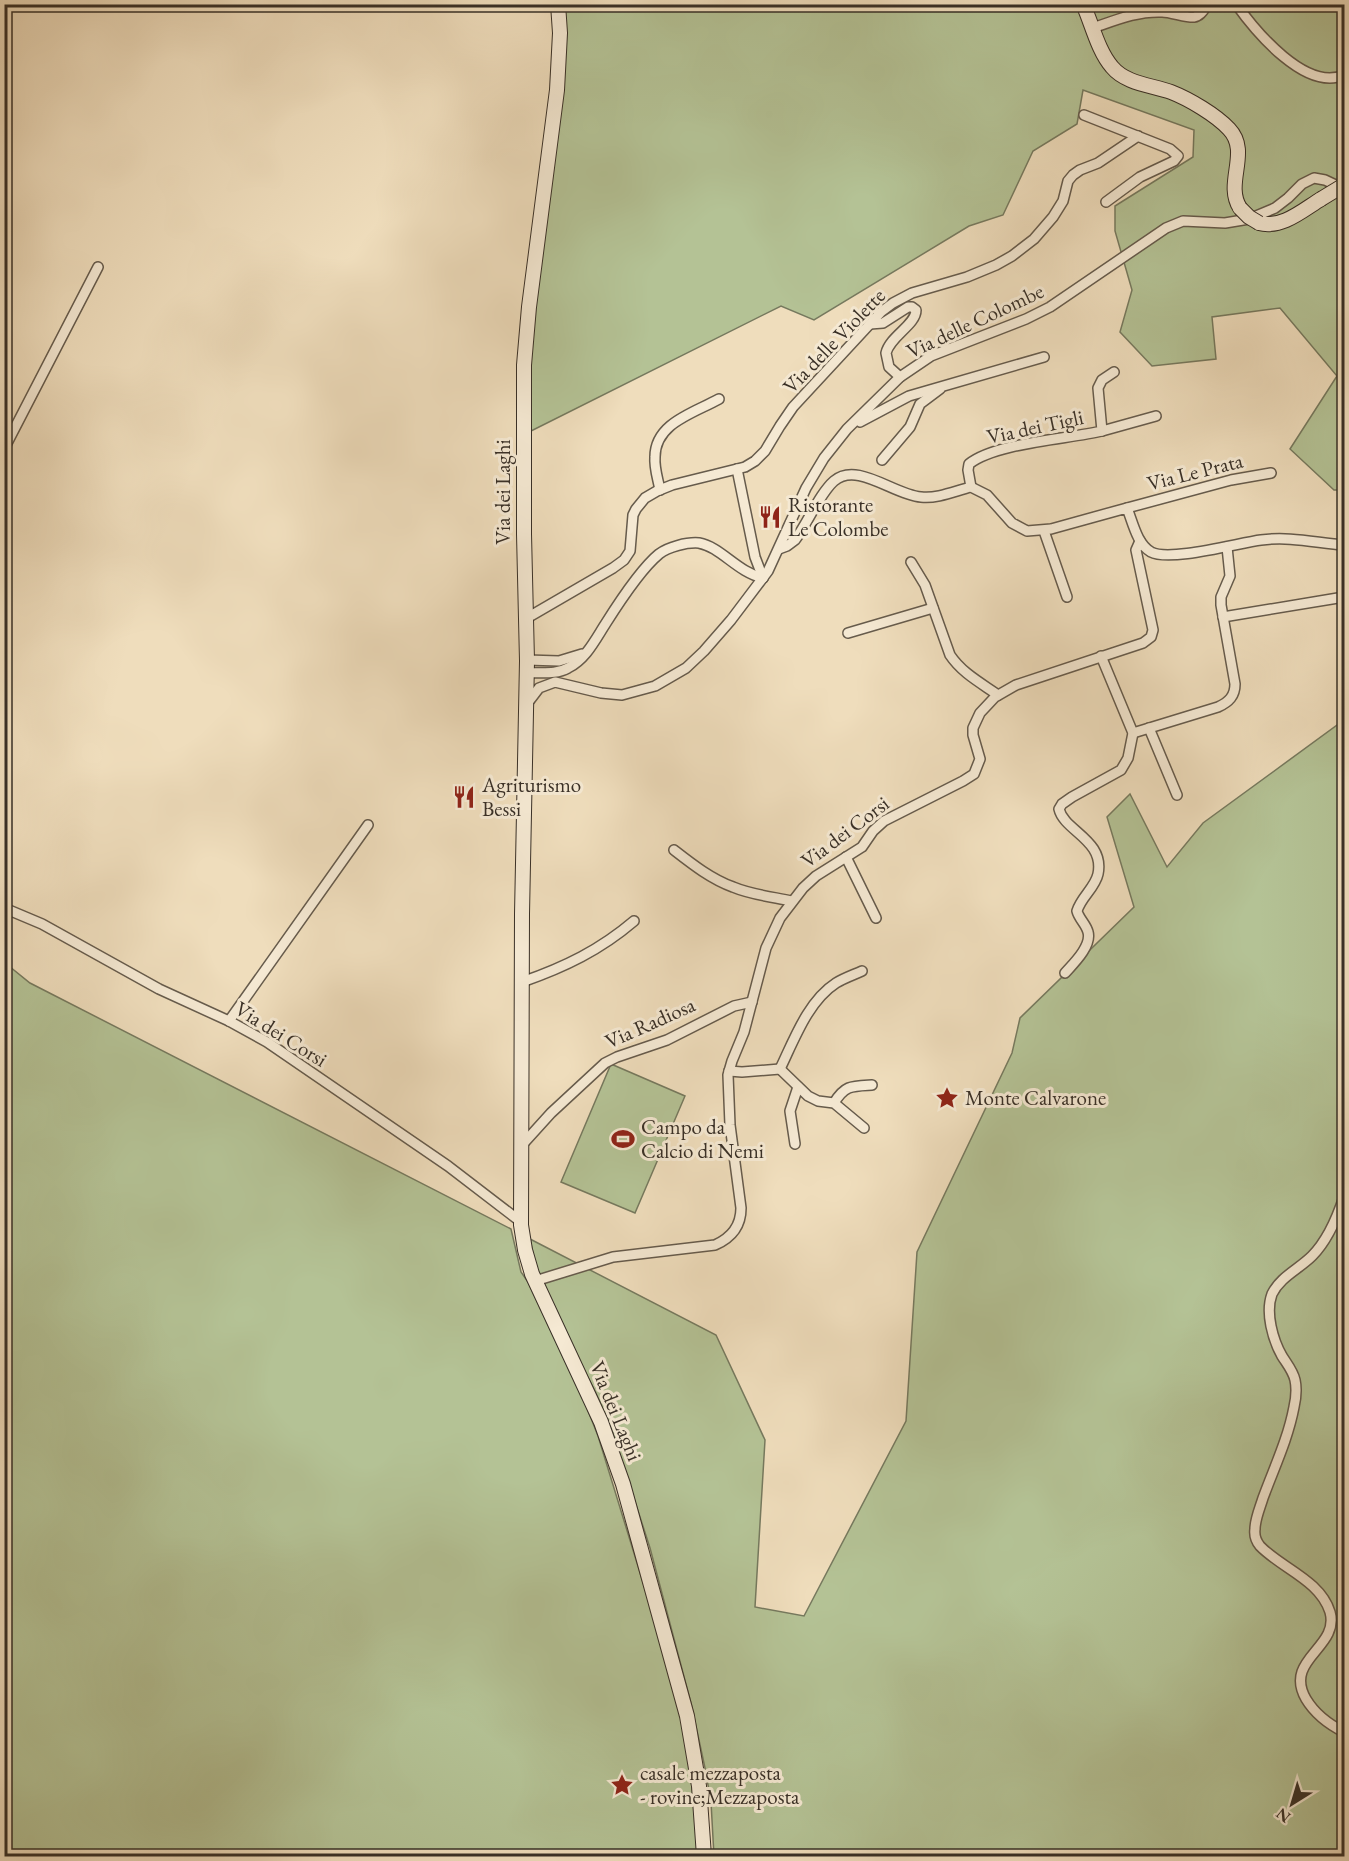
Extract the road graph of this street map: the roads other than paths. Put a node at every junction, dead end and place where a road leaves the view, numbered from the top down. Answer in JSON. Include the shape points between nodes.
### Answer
{"nodes":[{"id":1,"x":558,"y":4,"type":"edge"},
{"id":2,"x":1083,"y":4,"type":"edge"},
{"id":3,"x":1208,"y":4,"type":"edge"},
{"id":4,"x":1236,"y":4,"type":"edge"},
{"id":5,"x":1093,"y":28,"type":"junction"},
{"id":6,"x":1344,"y":75,"type":"edge"},
{"id":7,"x":1084,"y":115,"type":"dead end"},
{"id":8,"x":1138,"y":136,"type":"junction"},
{"id":9,"x":1344,"y":187,"type":"edge"},
{"id":10,"x":1106,"y":202,"type":"dead end"},
{"id":11,"x":98,"y":267,"type":"dead end"},
{"id":12,"x":870,"y":324,"type":"junction"},
{"id":13,"x":1044,"y":357,"type":"dead end"},
{"id":14,"x":1114,"y":372,"type":"dead end"},
{"id":15,"x":900,"y":377,"type":"junction"},
{"id":16,"x":947,"y":385,"type":"junction"},
{"id":17,"x":902,"y":398,"type":"junction"},
{"id":18,"x":718,"y":399,"type":"dead end"},
{"id":19,"x":916,"y":412,"type":"junction"},
{"id":20,"x":1156,"y":416,"type":"dead end"},
{"id":21,"x":847,"y":429,"type":"junction"},
{"id":22,"x":1102,"y":431,"type":"junction"},
{"id":23,"x":4,"y":449,"type":"edge"},
{"id":24,"x":882,"y":460,"type":"dead end"},
{"id":25,"x":737,"y":469,"type":"junction"},
{"id":26,"x":1271,"y":472,"type":"dead end"},
{"id":27,"x":971,"y":487,"type":"junction"},
{"id":28,"x":660,"y":490,"type":"junction"},
{"id":29,"x":1127,"y":508,"type":"junction"},
{"id":30,"x":1044,"y":531,"type":"junction"},
{"id":31,"x":1140,"y":541,"type":"junction"},
{"id":32,"x":1344,"y":545,"type":"edge"},
{"id":33,"x":1227,"y":547,"type":"junction"},
{"id":34,"x":779,"y":549,"type":"junction"},
{"id":35,"x":911,"y":562,"type":"dead end"},
{"id":36,"x":763,"y":578,"type":"junction"},
{"id":37,"x":1067,"y":597,"type":"dead end"},
{"id":38,"x":1344,"y":597,"type":"edge"},
{"id":39,"x":933,"y":608,"type":"junction"},
{"id":40,"x":1223,"y":617,"type":"junction"},
{"id":41,"x":527,"y":618,"type":"junction"},
{"id":42,"x":848,"y":633,"type":"dead end"},
{"id":43,"x":1101,"y":656,"type":"junction"},
{"id":44,"x":527,"y":671,"type":"junction"},
{"id":45,"x":555,"y":682,"type":"junction"},
{"id":46,"x":998,"y":694,"type":"junction"},
{"id":47,"x":526,"y":706,"type":"junction"},
{"id":48,"x":1149,"y":728,"type":"junction"},
{"id":49,"x":1133,"y":733,"type":"junction"},
{"id":50,"x":1177,"y":795,"type":"dead end"},
{"id":51,"x":368,"y":825,"type":"dead end"},
{"id":52,"x":674,"y":850,"type":"dead end"},
{"id":53,"x":846,"y":857,"type":"junction"},
{"id":54,"x":792,"y":901,"type":"junction"},
{"id":55,"x":4,"y":908,"type":"edge"},
{"id":56,"x":876,"y":918,"type":"dead end"},
{"id":57,"x":634,"y":921,"type":"dead end"},
{"id":58,"x":862,"y":971,"type":"dead end"},
{"id":59,"x":1065,"y":973,"type":"dead end"},
{"id":60,"x":522,"y":982,"type":"junction"},
{"id":61,"x":752,"y":1002,"type":"junction"},
{"id":62,"x":229,"y":1021,"type":"junction"},
{"id":63,"x":780,"y":1069,"type":"junction"},
{"id":64,"x":729,"y":1071,"type":"junction"},
{"id":65,"x":1344,"y":1083,"type":"edge"},
{"id":66,"x":872,"y":1085,"type":"dead end"},
{"id":67,"x":798,"y":1087,"type":"junction"},
{"id":68,"x":1344,"y":1100,"type":"edge"},
{"id":69,"x":834,"y":1102,"type":"junction"},
{"id":70,"x":864,"y":1128,"type":"dead end"},
{"id":71,"x":795,"y":1144,"type":"dead end"},
{"id":72,"x":522,"y":1145,"type":"junction"},
{"id":73,"x":1344,"y":1197,"type":"edge"},
{"id":74,"x":521,"y":1222,"type":"junction"},
{"id":75,"x":536,"y":1281,"type":"junction"},
{"id":76,"x":1344,"y":1732,"type":"edge"},
{"id":77,"x":704,"y":1857,"type":"edge"}],
"edges":[{"from":1,"to":41,"type":"main road","name":"Via dei Laghi","via":[[558,90],[525,347]]},
{"from":2,"to":5,"type":"main road"},
{"from":3,"to":5,"type":"street","via":[[1194,18],[1147,12]]},
{"from":4,"to":6,"type":"street","via":[[1263,38],[1300,67],[1322,78]]},
{"from":5,"to":9,"type":"main road","bridge":true,"via":[[1106,58],[1119,73],[1181,96],[1230,130],[1238,147],[1235,199],[1249,217],[1270,225],[1283,222]]},
{"from":7,"to":8,"type":"street"},
{"from":8,"to":10,"type":"street","via":[[1172,150],[1178,158],[1140,177]]},
{"from":8,"to":12,"type":"street","name":"Via delle Violette","via":[[1098,164],[1073,175],[1053,217],[1017,252],[977,274],[906,295]]},
{"from":9,"to":15,"type":"street","name":"Via delle Colombe","via":[[1314,178],[1275,208],[1249,219],[1225,223],[1183,221],[1166,228],[1050,307],[931,356]]},
{"from":11,"to":23,"type":"street"},
{"from":12,"to":15,"type":"street","via":[[887,322],[908,307],[916,310],[914,319],[892,340],[886,353],[889,367]]},
{"from":12,"to":25,"type":"street","name":"Via delle Violette","via":[[794,407],[762,455]]},
{"from":13,"to":16,"type":"street"},
{"from":14,"to":22,"type":"street","name":"Via dei Tigli","via":[[1098,388]]},
{"from":15,"to":21,"type":"street","name":"Via delle Colombe"},
{"from":16,"to":17,"type":"street"},
{"from":16,"to":19,"type":"street","via":[[925,400]]},
{"from":17,"to":19,"type":"street"},
{"from":17,"to":21,"type":"street"},
{"from":18,"to":28,"type":"street","via":[[663,432],[655,457]]},
{"from":19,"to":24,"type":"street","via":[[907,430]]},
{"from":20,"to":22,"type":"street"},
{"from":21,"to":34,"type":"street","name":"Via delle Colombe","via":[[814,474]]},
{"from":22,"to":27,"type":"street","name":"Via dei Tigli","via":[[986,455],[969,464]]},
{"from":25,"to":28,"type":"street","name":"Via delle Violette"},
{"from":25,"to":36,"type":"street"},
{"from":26,"to":29,"type":"street","name":"Via Le Prata"},
{"from":27,"to":30,"type":"street","via":[[987,495],[1018,528]]},
{"from":27,"to":34,"type":"street","via":[[921,497],[869,478],[844,475],[826,489],[795,540]]},
{"from":28,"to":41,"type":"street","via":[[645,498],[636,509],[632,547],[624,560]]},
{"from":29,"to":30,"type":"street","name":"Via Le Prata"},
{"from":29,"to":31,"type":"street"},
{"from":30,"to":37,"type":"street"},
{"from":31,"to":33,"type":"street","via":[[1159,555]]},
{"from":31,"to":43,"type":"street","name":"Via dei Corsi","via":[[1136,550],[1153,634],[1143,643]]},
{"from":32,"to":33,"type":"street","via":[[1298,539],[1262,540]]},
{"from":33,"to":40,"type":"street","via":[[1230,573],[1221,601]]},
{"from":34,"to":36,"type":"street","name":"Via delle Colombe"},
{"from":35,"to":39,"type":"street"},
{"from":36,"to":44,"type":"street","via":[[747,573],[703,545],[667,549],[633,584],[581,659],[562,671]]},
{"from":36,"to":45,"type":"street","name":"Via delle Colombe","via":[[704,651],[661,683],[617,695]]},
{"from":38,"to":40,"type":"street"},
{"from":39,"to":42,"type":"street"},
{"from":39,"to":46,"type":"street","via":[[954,662]]},
{"from":40,"to":48,"type":"street","via":[[1235,684],[1231,697],[1218,707]]},
{"from":41,"to":44,"type":"main road","name":"Via dei Laghi"},
{"from":43,"to":46,"type":"street","name":"Via dei Corsi"},
{"from":43,"to":49,"type":"street"},
{"from":44,"to":45,"type":"street","name":"Via delle Colombe"},
{"from":44,"to":47,"type":"main road","name":"Via dei Laghi"},
{"from":45,"to":47,"type":"street","via":[[539,688]]},
{"from":46,"to":53,"type":"street","name":"Via dei Corsi","via":[[974,724],[980,759],[974,774],[884,821],[864,845]]},
{"from":47,"to":60,"type":"main road","name":"Via dei Laghi"},
{"from":48,"to":49,"type":"street"},
{"from":48,"to":50,"type":"street"},
{"from":49,"to":59,"type":"street","via":[[1121,770],[1072,797],[1059,809],[1063,818],[1092,846],[1099,868],[1077,910],[1089,939]]},
{"from":51,"to":62,"type":"street"},
{"from":52,"to":54,"type":"street","via":[[732,887]]},
{"from":53,"to":54,"type":"street","name":"Via dei Corsi","via":[[811,880]]},
{"from":53,"to":56,"type":"street"},
{"from":54,"to":61,"type":"street","name":"Via dei Corsi","via":[[766,948]]},
{"from":55,"to":62,"type":"street","name":"Via dei Corsi","via":[[42,924],[159,990]]},
{"from":57,"to":60,"type":"street","via":[[596,949]]},
{"from":58,"to":63,"type":"street","via":[[835,983],[821,996]]},
{"from":60,"to":72,"type":"main road","name":"Via dei Laghi"},
{"from":61,"to":64,"type":"street","name":"Via dei Corsi"},
{"from":61,"to":72,"type":"street","name":"Via Radiosa","via":[[727,1009],[666,1041],[605,1063]]},
{"from":62,"to":74,"type":"street","name":"Via dei Corsi","via":[[284,1053],[448,1166]]},
{"from":63,"to":64,"type":"street"},
{"from":63,"to":67,"type":"street"},
{"from":64,"to":75,"type":"street","name":"Via dei Corsi","via":[[730,1125],[741,1212],[732,1234],[715,1245],[613,1257]]},
{"from":65,"to":68,"type":"street"},
{"from":66,"to":69,"type":"street","via":[[847,1088]]},
{"from":67,"to":69,"type":"street","via":[[815,1100]]},
{"from":67,"to":71,"type":"street","via":[[790,1111]]},
{"from":69,"to":70,"type":"street"},
{"from":72,"to":74,"type":"main road","name":"Via dei Laghi"},
{"from":73,"to":76,"type":"street","via":[[1321,1246],[1282,1281],[1271,1299],[1273,1334],[1294,1376],[1296,1393],[1288,1431],[1254,1528],[1260,1546],[1305,1580],[1326,1604],[1330,1625],[1302,1670],[1301,1689],[1314,1710]]},
{"from":74,"to":75,"type":"main road","name":"Via dei Laghi"},
{"from":75,"to":77,"type":"main road","name":"Via dei Laghi","via":[[601,1422],[627,1496],[687,1716],[699,1786]]}]}
